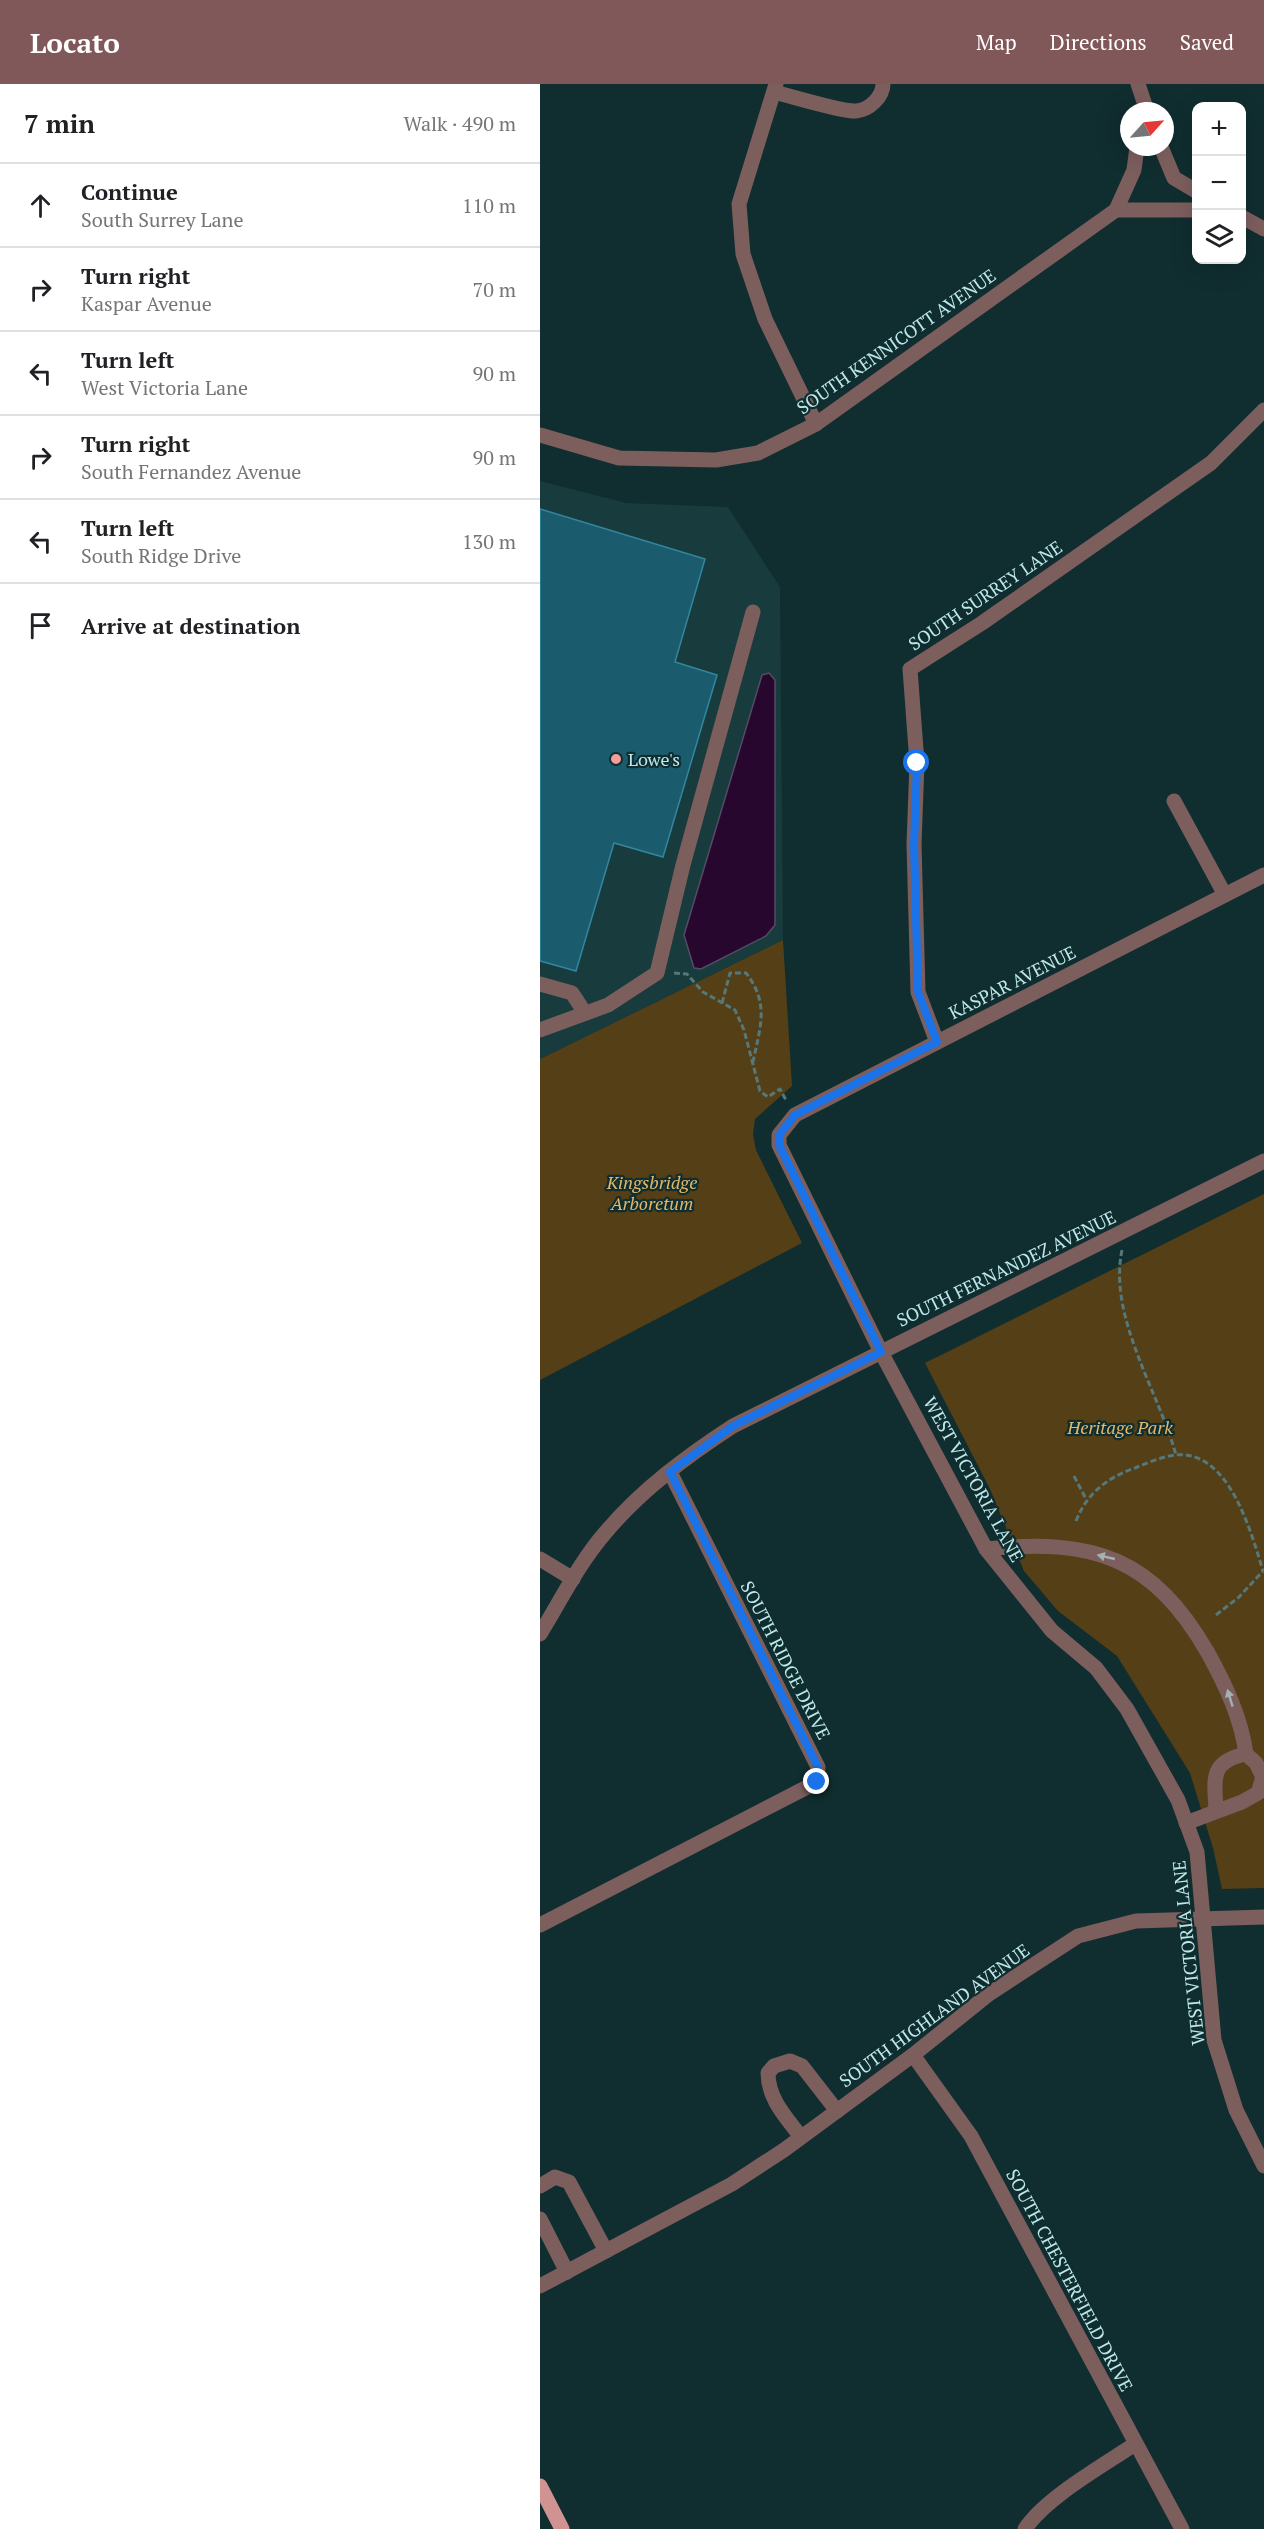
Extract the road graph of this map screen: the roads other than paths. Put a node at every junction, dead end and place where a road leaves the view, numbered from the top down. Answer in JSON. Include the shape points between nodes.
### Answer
{"nodes":[{"id":1,"x":883,"y":84,"type":"edge"},
{"id":2,"x":775,"y":88,"type":"edge"},
{"id":3,"x":1136,"y":156,"type":"edge"},
{"id":4,"x":1165,"y":156,"type":"edge"},
{"id":5,"x":1192,"y":188,"type":"edge"},
{"id":6,"x":1116,"y":210,"type":"junction"},
{"id":7,"x":1192,"y":210,"type":"edge"},
{"id":8,"x":1246,"y":219,"type":"edge"},
{"id":9,"x":1264,"y":229,"type":"edge"},
{"id":10,"x":1264,"y":410,"type":"edge"},
{"id":11,"x":816,"y":424,"type":"junction"},
{"id":12,"x":540,"y":435,"type":"edge"},
{"id":13,"x":753,"y":612,"type":"dead end"},
{"id":14,"x":1174,"y":801,"type":"dead end"},
{"id":15,"x":1264,"y":875,"type":"edge"},
{"id":16,"x":1225,"y":895,"type":"junction"},
{"id":17,"x":540,"y":984,"type":"edge"},
{"id":18,"x":585,"y":1013,"type":"junction"},
{"id":19,"x":540,"y":1030,"type":"edge"},
{"id":20,"x":937,"y":1042,"type":"junction"},
{"id":21,"x":783,"y":1129,"type":"joint"},
{"id":22,"x":1264,"y":1161,"type":"edge"},
{"id":23,"x":881,"y":1352,"type":"junction"},
{"id":24,"x":670,"y":1472,"type":"junction"},
{"id":25,"x":987,"y":1549,"type":"junction"},
{"id":26,"x":540,"y":1559,"type":"edge"},
{"id":27,"x":573,"y":1579,"type":"junction"},
{"id":28,"x":544,"y":1618,"type":"edge"},
{"id":29,"x":540,"y":1634,"type":"edge"},
{"id":30,"x":1246,"y":1754,"type":"junction"},
{"id":31,"x":1216,"y":1811,"type":"junction"},
{"id":32,"x":1186,"y":1823,"type":"junction"},
{"id":33,"x":1264,"y":1917,"type":"edge"},
{"id":34,"x":1202,"y":1918,"type":"junction"},
{"id":35,"x":540,"y":1925,"type":"edge"},
{"id":36,"x":913,"y":2055,"type":"junction"},
{"id":37,"x":837,"y":2111,"type":"junction"},
{"id":38,"x":801,"y":2137,"type":"junction"},
{"id":39,"x":1264,"y":2166,"type":"edge"},
{"id":40,"x":540,"y":2186,"type":"edge"},
{"id":41,"x":540,"y":2218,"type":"edge"},
{"id":42,"x":606,"y":2251,"type":"junction"},
{"id":43,"x":567,"y":2271,"type":"junction"},
{"id":44,"x":540,"y":2286,"type":"edge"},
{"id":45,"x":1135,"y":2444,"type":"junction"},
{"id":46,"x":540,"y":2486,"type":"edge"},
{"id":47,"x":562,"y":2529,"type":"edge"},
{"id":48,"x":1025,"y":2529,"type":"edge"},
{"id":49,"x":1182,"y":2529,"type":"edge"}],
"edges":[{"from":1,"to":2,"type":"street","via":[[872,105],[855,111]]},
{"from":2,"to":11,"type":"street","via":[[739,204],[743,254],[765,319]]},
{"from":3,"to":6,"type":"street","via":[[1134,170]]},
{"from":4,"to":5,"type":"street","via":[[1174,178]]},
{"from":6,"to":7,"type":"street"},
{"from":6,"to":11,"type":"street","name":"SOUTH KENNICOTT AVENUE"},
{"from":8,"to":9,"type":"street"},
{"from":10,"to":20,"type":"street","name":"SOUTH SURREY LANE","via":[[1211,464],[910,669],[917,763],[914,844],[918,992]]},
{"from":11,"to":12,"type":"street","name":"SOUTH KENNICOTT AVENUE","via":[[758,453],[716,460],[619,458]]},
{"from":13,"to":18,"type":"street","via":[[657,973],[608,1005]]},
{"from":14,"to":16,"type":"street"},
{"from":15,"to":16,"type":"street","name":"KASPAR AVENUE"},
{"from":16,"to":20,"type":"street","name":"KASPAR AVENUE"},
{"from":17,"to":18,"type":"street","via":[[572,993]]},
{"from":18,"to":19,"type":"street"},
{"from":20,"to":21,"type":"street","name":"KASPAR AVENUE","via":[[795,1115]]},
{"from":21,"to":23,"type":"street","name":"WEST VICTORIA LANE","via":[[779,1145]]},
{"from":22,"to":23,"type":"street","name":"SOUTH FERNANDEZ AVENUE"},
{"from":23,"to":24,"type":"street","name":"SOUTH FERNANDEZ AVENUE","via":[[733,1426]]},
{"from":23,"to":25,"type":"street","name":"WEST VICTORIA LANE"},
{"from":24,"to":27,"type":"street","name":"SOUTH FERNANDEZ AVENUE","via":[[604,1533]]},
{"from":24,"to":35,"type":"street","name":"SOUTH RIDGE DRIVE","via":[[818,1767],[817,1782]]},
{"from":30,"to":25,"type":"street","one_way":true,"via":[[1227,1687],[1198,1635],[1176,1605],[1146,1575],[1116,1559],[1078,1550],[1046,1546]]},
{"from":25,"to":32,"type":"street","name":"WEST VICTORIA LANE","via":[[1052,1631],[1096,1668],[1127,1709],[1178,1800]]},
{"from":26,"to":27,"type":"street"},
{"from":27,"to":28,"type":"street","name":"SOUTH FERNANDEZ AVENUE"},
{"from":28,"to":29,"type":"street","name":"SOUTH FERNANDEZ AVENUE"},
{"from":30,"to":31,"type":"street","via":[[1226,1761],[1215,1774]]},
{"from":30,"to":31,"type":"street","via":[[1263,1778],[1258,1792],[1242,1803]]},
{"from":31,"to":32,"type":"street"},
{"from":32,"to":34,"type":"street","name":"WEST VICTORIA LANE","via":[[1197,1852]]},
{"from":33,"to":34,"type":"street","name":"SOUTH HIGHLAND AVENUE"},
{"from":34,"to":36,"type":"street","name":"SOUTH HIGHLAND AVENUE","via":[[1136,1921],[1078,1936],[989,1994]]},
{"from":34,"to":39,"type":"street","name":"WEST VICTORIA LANE","via":[[1214,2040],[1236,2110]]},
{"from":36,"to":37,"type":"street","name":"SOUTH HIGHLAND AVENUE"},
{"from":36,"to":45,"type":"street","name":"SOUTH CHESTERFIELD DRIVE","via":[[970,2136]]},
{"from":37,"to":38,"type":"street","name":"SOUTH HIGHLAND AVENUE"},
{"from":37,"to":38,"type":"street","name":"SOUTH HIGHLAND AVENUE","via":[[802,2066],[790,2061],[774,2066],[768,2073],[768,2084],[775,2103]]},
{"from":38,"to":42,"type":"street","name":"SOUTH HIGHLAND AVENUE","via":[[732,2184]]},
{"from":40,"to":42,"type":"street","via":[[555,2177],[569,2182]]},
{"from":41,"to":43,"type":"street"},
{"from":42,"to":43,"type":"street","name":"SOUTH HIGHLAND AVENUE"},
{"from":43,"to":44,"type":"street","name":"SOUTH HIGHLAND AVENUE"},
{"from":45,"to":48,"type":"street","via":[[1069,2489]]},
{"from":45,"to":49,"type":"street","name":"SOUTH CHESTERFIELD DRIVE"},
{"from":46,"to":47,"type":"main road"}]}
